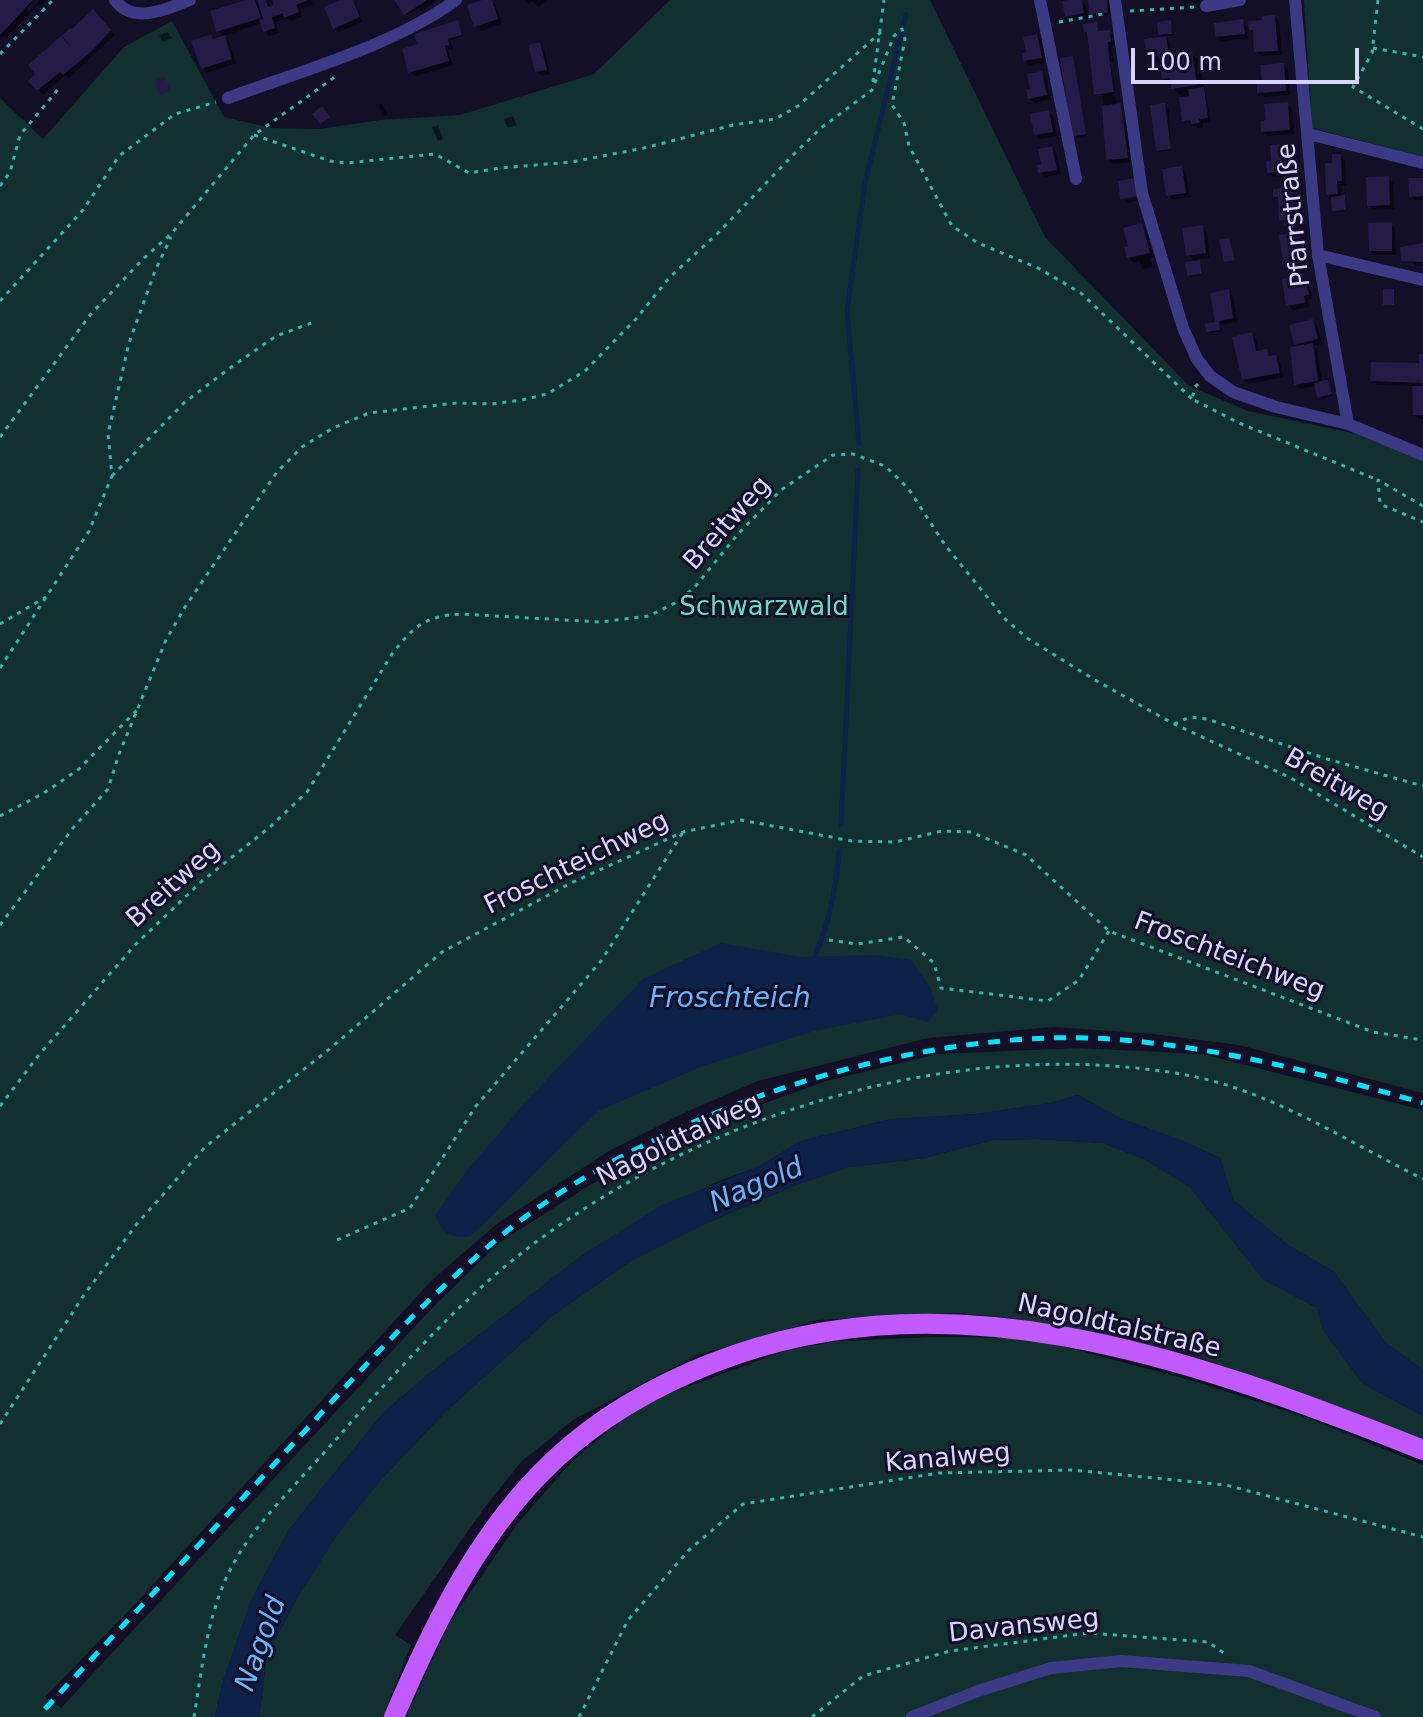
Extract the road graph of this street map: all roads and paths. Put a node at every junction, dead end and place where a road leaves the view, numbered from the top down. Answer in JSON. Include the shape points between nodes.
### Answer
{"nodes":[{"id":1,"x":53,"y":0,"type":"edge"},
{"id":2,"x":115,"y":0,"type":"edge"},
{"id":3,"x":190,"y":0,"type":"edge"},
{"id":4,"x":456,"y":0,"type":"edge"},
{"id":5,"x":884,"y":0,"type":"edge"},
{"id":6,"x":1040,"y":0,"type":"edge"},
{"id":7,"x":1115,"y":0,"type":"edge"},
{"id":8,"x":1240,"y":0,"type":"edge"},
{"id":9,"x":1295,"y":0,"type":"edge"},
{"id":10,"x":1378,"y":0,"type":"edge"},
{"id":11,"x":1206,"y":6,"type":"dead end"},
{"id":12,"x":881,"y":32,"type":"junction"},
{"id":13,"x":1373,"y":48,"type":"junction"},
{"id":14,"x":0,"y":54,"type":"edge"},
{"id":15,"x":1423,"y":57,"type":"edge"},
{"id":16,"x":343,"y":72,"type":"dead end"},
{"id":17,"x":60,"y":87,"type":"dead end"},
{"id":18,"x":872,"y":90,"type":"junction"},
{"id":19,"x":228,"y":98,"type":"joint"},
{"id":20,"x":1423,"y":129,"type":"edge"},
{"id":21,"x":1309,"y":134,"type":"junction"},
{"id":22,"x":254,"y":135,"type":"junction"},
{"id":23,"x":1423,"y":163,"type":"edge"},
{"id":24,"x":1076,"y":179,"type":"dead end"},
{"id":25,"x":0,"y":186,"type":"edge"},
{"id":26,"x":172,"y":233,"type":"junction"},
{"id":27,"x":1318,"y":255,"type":"junction"},
{"id":28,"x":1423,"y":280,"type":"edge"},
{"id":29,"x":0,"y":301,"type":"edge"},
{"id":30,"x":317,"y":321,"type":"dead end"},
{"id":31,"x":1210,"y":376,"type":"junction"},
{"id":32,"x":1192,"y":399,"type":"junction"},
{"id":33,"x":1348,"y":424,"type":"junction"},
{"id":34,"x":0,"y":437,"type":"edge"},
{"id":35,"x":1423,"y":455,"type":"edge"},
{"id":36,"x":112,"y":476,"type":"junction"},
{"id":37,"x":1378,"y":480,"type":"junction"},
{"id":38,"x":1423,"y":506,"type":"edge"},
{"id":39,"x":1423,"y":522,"type":"edge"},
{"id":40,"x":50,"y":595,"type":"junction"},
{"id":41,"x":0,"y":624,"type":"edge"},
{"id":42,"x":0,"y":668,"type":"edge"},
{"id":43,"x":140,"y":707,"type":"junction"},
{"id":44,"x":1174,"y":724,"type":"junction"},
{"id":45,"x":1423,"y":786,"type":"edge"},
{"id":46,"x":0,"y":816,"type":"edge"},
{"id":47,"x":683,"y":832,"type":"junction"},
{"id":48,"x":1423,"y":857,"type":"edge"},
{"id":49,"x":0,"y":925,"type":"edge"},
{"id":50,"x":1109,"y":931,"type":"junction"},
{"id":51,"x":829,"y":940,"type":"dead end"},
{"id":52,"x":1423,"y":1040,"type":"edge"},
{"id":53,"x":0,"y":1106,"type":"edge"},
{"id":54,"x":1423,"y":1179,"type":"edge"},
{"id":55,"x":337,"y":1240,"type":"dead end"},
{"id":56,"x":0,"y":1424,"type":"edge"},
{"id":57,"x":1423,"y":1450,"type":"edge"},
{"id":58,"x":1423,"y":1537,"type":"edge"},
{"id":59,"x":1249,"y":1671,"type":"junction"},
{"id":60,"x":194,"y":1717,"type":"edge"},
{"id":61,"x":394,"y":1717,"type":"edge"},
{"id":62,"x":579,"y":1717,"type":"edge"},
{"id":63,"x":812,"y":1717,"type":"edge"},
{"id":64,"x":912,"y":1717,"type":"edge"},
{"id":65,"x":1375,"y":1717,"type":"edge"}],
"edges":[{"from":1,"to":14,"type":"path"},
{"from":2,"to":3,"type":"street","via":[[132,12],[154,14]]},
{"from":4,"to":19,"type":"street","via":[[367,47]]},
{"from":5,"to":12,"type":"path"},
{"from":6,"to":24,"type":"street"},
{"from":7,"to":31,"type":"street","via":[[1142,193],[1183,328]]},
{"from":8,"to":11,"type":"street"},
{"from":9,"to":21,"type":"street","name":"Pfarrstraße"},
{"from":10,"to":13,"type":"path"},
{"from":12,"to":18,"type":"path"},
{"from":12,"to":22,"type":"path","via":[[798,106],[775,119],[572,162],[469,173],[435,154],[346,163]]},
{"from":13,"to":15,"type":"path"},
{"from":13,"to":20,"type":"path","via":[[1353,87]]},
{"from":16,"to":22,"type":"path"},
{"from":17,"to":25,"type":"path","via":[[20,135],[10,172]]},
{"from":18,"to":32,"type":"path","via":[[894,36],[902,29],[905,39],[892,105],[952,226],[1081,293]]},
{"from":18,"to":43,"type":"path","via":[[793,155],[669,278],[585,371],[547,394],[522,400],[369,413],[302,447],[277,472],[185,607]]},
{"from":19,"to":29,"type":"path","via":[[175,114],[119,156],[83,210]]},
{"from":21,"to":23,"type":"street"},
{"from":21,"to":27,"type":"street","name":"Pfarrstraße"},
{"from":22,"to":26,"type":"path"},
{"from":26,"to":34,"type":"path","via":[[90,315]]},
{"from":26,"to":36,"type":"path","via":[[129,343],[108,434]]},
{"from":27,"to":28,"type":"street"},
{"from":27,"to":33,"type":"street","name":"Pfarrstraße"},
{"from":30,"to":36,"type":"path","via":[[276,336],[207,385]]},
{"from":31,"to":32,"type":"path","via":[[1195,387]]},
{"from":31,"to":33,"type":"street","via":[[1233,392],[1276,407]]},
{"from":32,"to":37,"type":"path"},
{"from":33,"to":35,"type":"street"},
{"from":36,"to":40,"type":"path","via":[[89,531]]},
{"from":37,"to":38,"type":"path"},
{"from":37,"to":39,"type":"path","via":[[1380,504]]},
{"from":40,"to":41,"type":"path"},
{"from":40,"to":42,"type":"path"},
{"from":43,"to":46,"type":"path","via":[[79,769]]},
{"from":43,"to":49,"type":"path","via":[[108,789]]},
{"from":44,"to":45,"type":"path","via":[[1190,717],[1207,719]]},
{"from":44,"to":48,"type":"path","name":"Breitweg","via":[[1289,777]]},
{"from":44,"to":53,"type":"path","name":"Breitweg","via":[[1065,663],[1005,619],[945,545],[908,488],[885,466],[853,454],[833,455],[781,490],[694,588],[649,616],[600,622],[461,614],[422,622],[392,654],[307,792],[136,944]]},
{"from":47,"to":50,"type":"path","name":"Froschteichweg","via":[[741,820],[852,841],[895,842],[942,831],[971,832],[1026,855]]},
{"from":47,"to":55,"type":"path","via":[[601,961],[476,1106],[410,1208]]},
{"from":47,"to":56,"type":"path","name":"Froschteichweg","via":[[571,883],[442,952],[205,1147],[136,1225],[84,1295]]},
{"from":50,"to":51,"type":"path","via":[[1079,980],[1048,1001],[941,988],[934,963],[904,937],[857,944]]},
{"from":50,"to":52,"type":"path","name":"Froschteichweg","via":[[1373,1032]]},
{"from":54,"to":60,"type":"path","name":"Nagoldtalweg","via":[[1257,1095],[1199,1078],[1129,1068],[1038,1067],[948,1074],[823,1100],[736,1129],[643,1173],[527,1249],[389,1380],[272,1509],[231,1568],[212,1620]]},
{"from":57,"to":61,"type":"main road","name":"Nagoldtalstraße","via":[[1226,1378],[1041,1332],[900,1323],[783,1339],[645,1394],[593,1426],[556,1458],[507,1512],[463,1577]]},
{"from":58,"to":62,"type":"path","name":"Kanalweg","via":[[1226,1485],[1072,1470],[939,1473],[743,1504],[689,1550],[628,1620]]},
{"from":59,"to":63,"type":"path","name":"Davansweg","via":[[1208,1642],[1088,1633],[950,1651],[863,1676]]},
{"from":59,"to":64,"type":"street","via":[[1121,1661],[1051,1668]]},
{"from":59,"to":65,"type":"street"}]}
